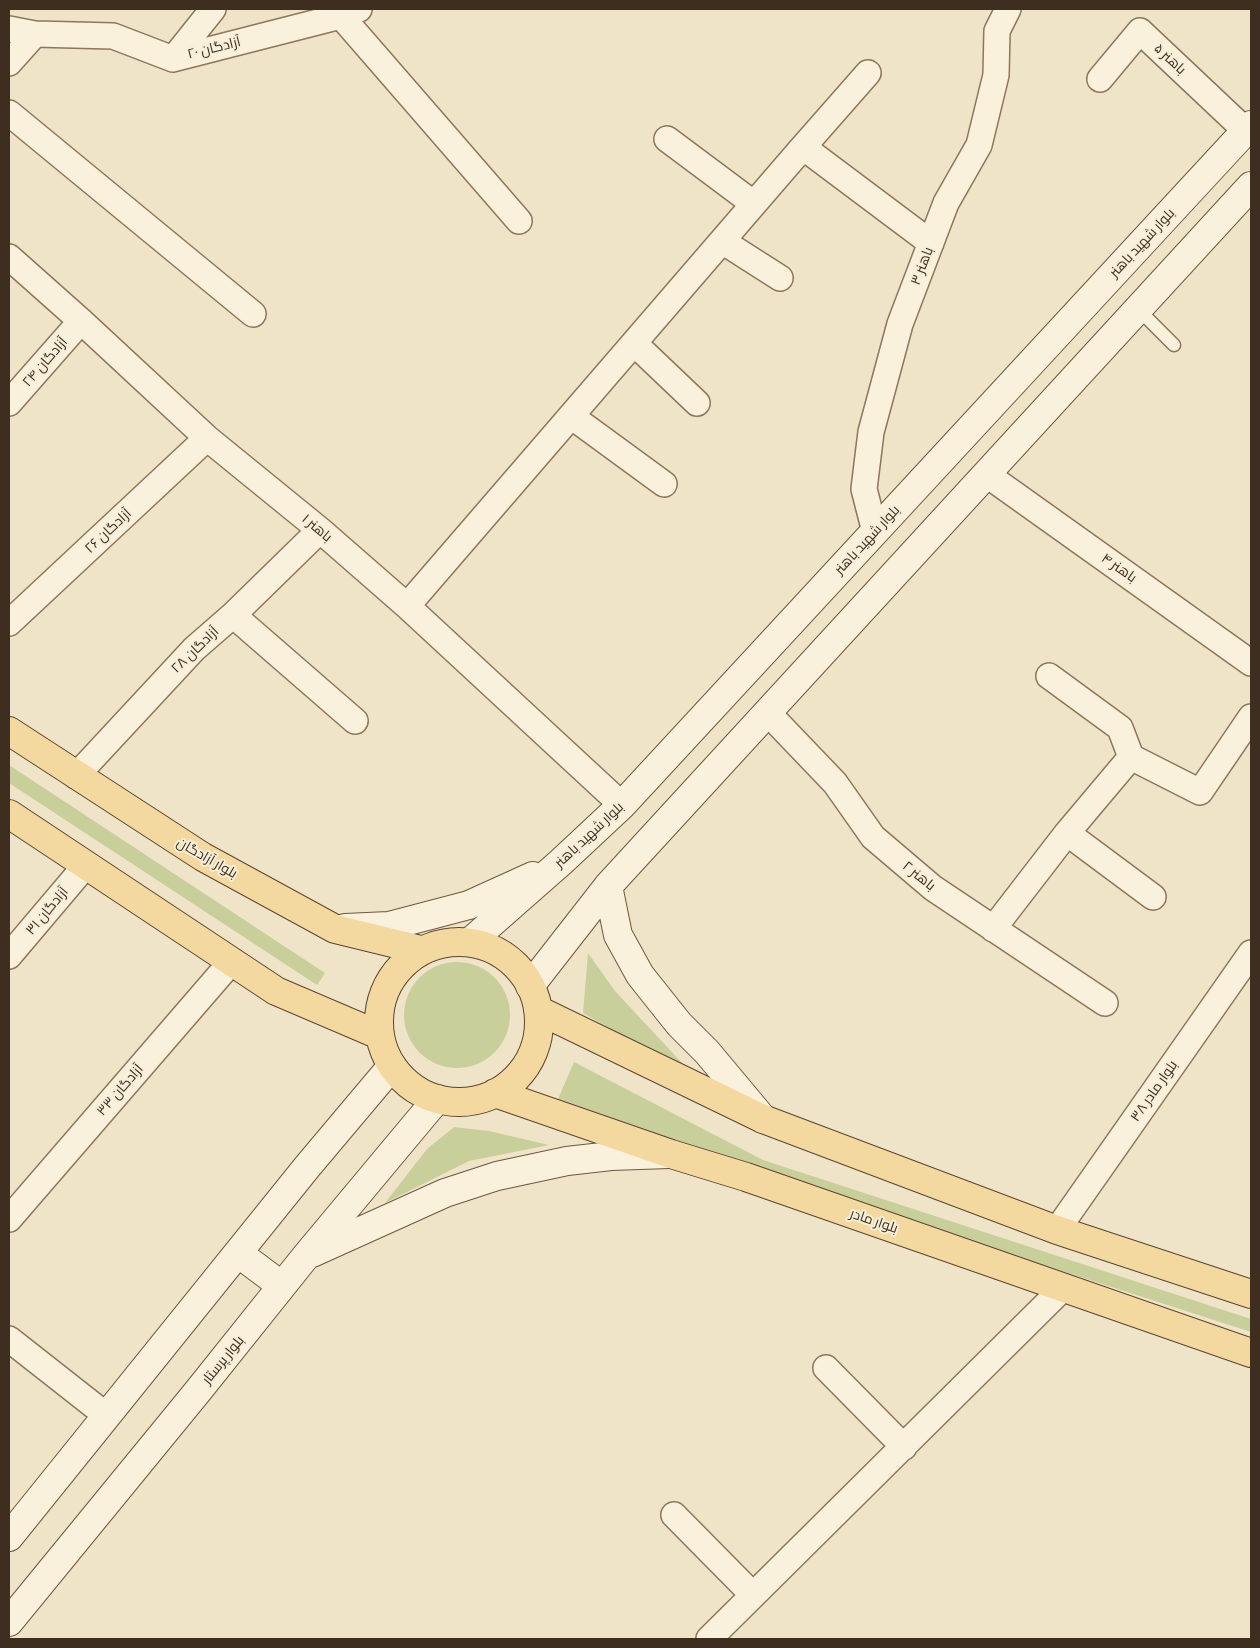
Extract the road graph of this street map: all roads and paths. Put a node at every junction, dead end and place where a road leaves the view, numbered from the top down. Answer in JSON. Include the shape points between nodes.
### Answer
{"nodes":[{"id":1,"x":212,"y":9,"type":"edge"},
{"id":2,"x":1008,"y":9,"type":"edge"},
{"id":3,"x":350,"y":12,"type":"edge"},
{"id":4,"x":9,"y":29,"type":"edge"},
{"id":5,"x":35,"y":34,"type":"junction"},
{"id":6,"x":173,"y":59,"type":"junction"},
{"id":7,"x":9,"y":63,"type":"edge"},
{"id":8,"x":868,"y":74,"type":"dead end"},
{"id":9,"x":1100,"y":79,"type":"dead end"},
{"id":10,"x":9,"y":112,"type":"edge"},
{"id":11,"x":1246,"y":138,"type":"edge"},
{"id":12,"x":667,"y":139,"type":"dead end"},
{"id":13,"x":803,"y":147,"type":"junction"},
{"id":14,"x":1251,"y":186,"type":"edge"},
{"id":15,"x":754,"y":204,"type":"junction"},
{"id":16,"x":519,"y":221,"type":"dead end"},
{"id":17,"x":722,"y":241,"type":"junction"},
{"id":18,"x":931,"y":243,"type":"junction"},
{"id":19,"x":9,"y":257,"type":"edge"},
{"id":20,"x":780,"y":278,"type":"dead end"},
{"id":21,"x":1138,"y":309,"type":"junction"},
{"id":22,"x":253,"y":314,"type":"dead end"},
{"id":23,"x":81,"y":321,"type":"junction"},
{"id":24,"x":634,"y":344,"type":"junction"},
{"id":25,"x":1174,"y":344,"type":"dead end"},
{"id":26,"x":697,"y":402,"type":"dead end"},
{"id":27,"x":9,"y":403,"type":"edge"},
{"id":28,"x":571,"y":416,"type":"junction"},
{"id":29,"x":207,"y":438,"type":"junction"},
{"id":30,"x":986,"y":474,"type":"junction"},
{"id":31,"x":664,"y":484,"type":"dead end"},
{"id":32,"x":320,"y":530,"type":"junction"},
{"id":33,"x":875,"y":532,"type":"junction"},
{"id":34,"x":406,"y":606,"type":"junction"},
{"id":35,"x":233,"y":615,"type":"junction"},
{"id":36,"x":9,"y":623,"type":"edge"},
{"id":37,"x":1251,"y":663,"type":"edge"},
{"id":38,"x":1049,"y":676,"type":"dead end"},
{"id":39,"x":767,"y":712,"type":"junction"},
{"id":40,"x":1251,"y":717,"type":"edge"},
{"id":41,"x":355,"y":721,"type":"dead end"},
{"id":42,"x":9,"y":731,"type":"edge"},
{"id":43,"x":1131,"y":757,"type":"junction"},
{"id":44,"x":76,"y":776,"type":"junction"},
{"id":45,"x":622,"y":805,"type":"junction"},
{"id":46,"x":9,"y":814,"type":"edge"},
{"id":47,"x":1067,"y":833,"type":"junction"},
{"id":48,"x":561,"y":862,"type":"junction"},
{"id":49,"x":86,"y":865,"type":"junction"},
{"id":50,"x":608,"y":886,"type":"junction"},
{"id":51,"x":1153,"y":896,"type":"dead end"},
{"id":52,"x":335,"y":929,"type":"junction"},
{"id":53,"x":993,"y":929,"type":"junction"},
{"id":54,"x":470,"y":942,"type":"junction"},
{"id":55,"x":421,"y":950,"type":"junction"},
{"id":56,"x":1251,"y":953,"type":"edge"},
{"id":57,"x":9,"y":956,"type":"edge"},
{"id":58,"x":232,"y":961,"type":"junction"},
{"id":59,"x":534,"y":998,"type":"junction"},
{"id":60,"x":1105,"y":1003,"type":"dead end"},
{"id":61,"x":379,"y":1035,"type":"junction"},
{"id":62,"x":392,"y":1066,"type":"junction"},
{"id":63,"x":496,"y":1093,"type":"junction"},
{"id":64,"x":437,"y":1099,"type":"junction"},
{"id":65,"x":763,"y":1120,"type":"junction"},
{"id":66,"x":671,"y":1154,"type":"junction"},
{"id":67,"x":9,"y":1219,"type":"edge"},
{"id":68,"x":1057,"y":1230,"type":"junction"},
{"id":69,"x":238,"y":1252,"type":"junction"},
{"id":70,"x":306,"y":1256,"type":"junction"},
{"id":71,"x":282,"y":1286,"type":"junction"},
{"id":72,"x":1064,"y":1287,"type":"junction"},
{"id":73,"x":1251,"y":1294,"type":"edge"},
{"id":74,"x":9,"y":1339,"type":"edge"},
{"id":75,"x":1251,"y":1353,"type":"edge"},
{"id":76,"x":826,"y":1368,"type":"dead end"},
{"id":77,"x":107,"y":1416,"type":"junction"},
{"id":78,"x":904,"y":1447,"type":"junction"},
{"id":79,"x":674,"y":1515,"type":"dead end"},
{"id":80,"x":9,"y":1537,"type":"edge"},
{"id":81,"x":753,"y":1595,"type":"junction"},
{"id":82,"x":9,"y":1622,"type":"edge"},
{"id":83,"x":709,"y":1639,"type":"edge"}],
"edges":[{"from":1,"to":6,"type":"street"},
{"from":2,"to":18,"type":"street","name":"باهنر ۳","via":[[997,31],[996,75],[979,145],[946,203]]},
{"from":3,"to":6,"type":"street","name":"آزادگان ۲۰"},
{"from":3,"to":16,"type":"street"},
{"from":4,"to":5,"type":"street","name":"آزادگان ۲۰"},
{"from":5,"to":6,"type":"street","name":"آزادگان ۲۰","via":[[113,36]]},
{"from":5,"to":7,"type":"street"},
{"from":8,"to":13,"type":"street"},
{"from":9,"to":11,"type":"street","name":"باهنر ۵","via":[[1140,31]]},
{"from":10,"to":22,"type":"street"},
{"from":11,"to":33,"type":"main road","name":"بلوار شهید باهنر"},
{"from":12,"to":15,"type":"street"},
{"from":13,"to":15,"type":"street"},
{"from":13,"to":18,"type":"street"},
{"from":14,"to":21,"type":"main road"},
{"from":15,"to":17,"type":"street"},
{"from":17,"to":20,"type":"street"},
{"from":17,"to":24,"type":"street"},
{"from":18,"to":33,"type":"street","name":"باهنر ۳","via":[[900,324],[870,432],[864,489]]},
{"from":19,"to":23,"type":"street","name":"باهنر ۱"},
{"from":21,"to":25,"type":"lane"},
{"from":21,"to":30,"type":"main road"},
{"from":23,"to":27,"type":"street","name":"آزادگان ۲۴"},
{"from":23,"to":29,"type":"street","name":"باهنر ۱"},
{"from":24,"to":26,"type":"street"},
{"from":24,"to":28,"type":"street"},
{"from":28,"to":31,"type":"street"},
{"from":28,"to":34,"type":"street"},
{"from":29,"to":32,"type":"street","name":"باهنر ۱"},
{"from":29,"to":36,"type":"street","name":"آزادگان ۲۶"},
{"from":30,"to":37,"type":"street","name":"باهنر ۴"},
{"from":30,"to":39,"type":"main road"},
{"from":32,"to":34,"type":"street","name":"باهنر ۱"},
{"from":32,"to":35,"type":"street","name":"آزادگان ۲۸"},
{"from":33,"to":45,"type":"main road","name":"بلوار شهید باهنر"},
{"from":34,"to":45,"type":"street","name":"باهنر ۱"},
{"from":35,"to":41,"type":"street"},
{"from":35,"to":44,"type":"street","name":"آزادگان ۲۸","via":[[194,649]]},
{"from":38,"to":43,"type":"street","via":[[1120,728]]},
{"from":39,"to":50,"type":"main road"},
{"from":39,"to":53,"type":"street","name":"باهنر ۲","via":[[835,783],[873,837],[933,888]]},
{"from":40,"to":43,"type":"street","via":[[1200,792]]},
{"from":42,"to":44,"type":"main road","name":"بلوار آزادگان"},
{"from":43,"to":47,"type":"street"},
{"from":44,"to":52,"type":"main road","name":"بلوار آزادگان","via":[[203,857]]},
{"from":45,"to":48,"type":"main road","name":"بلوار شهید باهنر"},
{"from":46,"to":49,"type":"main road"},
{"from":47,"to":51,"type":"street"},
{"from":47,"to":53,"type":"street"},
{"from":48,"to":52,"type":"main road","via":[[469,905],[389,926]]},
{"from":48,"to":54,"type":"main road","name":"بلوار شهید باهنر"},
{"from":49,"to":57,"type":"street","name":"آزادگان ۳۱"},
{"from":49,"to":58,"type":"main road"},
{"from":50,"to":59,"type":"main road"},
{"from":50,"to":65,"type":"main road","via":[[618,935],[640,975]]},
{"from":52,"to":55,"type":"main road","name":"بلوار آزادگان"},
{"from":53,"to":60,"type":"street","name":"باهنر ۲"},
{"from":54,"to":55,"type":"main road","via":[[446,942]]},
{"from":54,"to":59,"type":"main road","via":[[495,950],[515,965]]},
{"from":55,"to":61,"type":"main road","via":[[401,965],[387,986],[379,1010]]},
{"from":56,"to":68,"type":"street","name":"بلوار مادر ۳۸"},
{"from":58,"to":61,"type":"main road","via":[[276,991]]},
{"from":58,"to":67,"type":"street","name":"آزادگان ۳۳"},
{"from":59,"to":63,"type":"main road","via":[[538,1034],[530,1058],[516,1079]]},
{"from":59,"to":65,"type":"main road"},
{"from":61,"to":62,"type":"main road"},
{"from":62,"to":64,"type":"main road","via":[[404,1080]]},
{"from":62,"to":69,"type":"main road"},
{"from":63,"to":64,"type":"main road","via":[[457,1102]]},
{"from":63,"to":66,"type":"main road","name":"بلوار مادر"},
{"from":64,"to":70,"type":"main road","name":"بلوار پرستار"},
{"from":65,"to":68,"type":"main road"},
{"from":66,"to":70,"type":"main road","via":[[567,1161],[497,1176],[444,1193]]},
{"from":66,"to":72,"type":"main road","name":"بلوار مادر","via":[[746,1176]]},
{"from":68,"to":73,"type":"main road"},
{"from":69,"to":71,"type":"main road"},
{"from":69,"to":77,"type":"main road"},
{"from":70,"to":71,"type":"main road","name":"بلوار پرستار"},
{"from":71,"to":82,"type":"main road","name":"بلوار پرستار"},
{"from":72,"to":75,"type":"main road","name":"بلوار مادر"},
{"from":72,"to":78,"type":"street"},
{"from":74,"to":77,"type":"street"},
{"from":76,"to":78,"type":"street"},
{"from":77,"to":80,"type":"main road"},
{"from":78,"to":81,"type":"street"},
{"from":79,"to":81,"type":"street"},
{"from":81,"to":83,"type":"street"}]}
